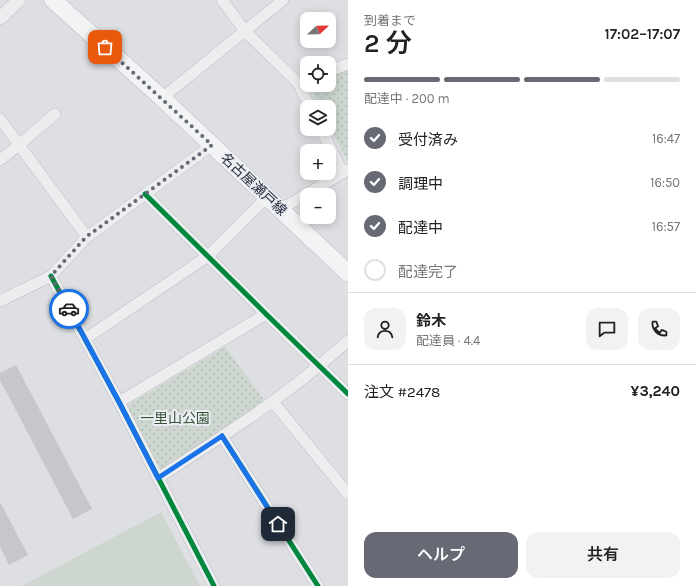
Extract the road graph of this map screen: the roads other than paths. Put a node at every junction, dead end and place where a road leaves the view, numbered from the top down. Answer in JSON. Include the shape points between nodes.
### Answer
{"nodes":[{"id":1,"x":19,"y":0,"type":"edge"},
{"id":2,"x":53,"y":0,"type":"edge"},
{"id":3,"x":222,"y":0,"type":"edge"},
{"id":4,"x":283,"y":0,"type":"edge"},
{"id":5,"x":0,"y":18,"type":"edge"},
{"id":6,"x":245,"y":31,"type":"junction"},
{"id":7,"x":348,"y":64,"type":"edge"},
{"id":8,"x":336,"y":68,"type":"edge"},
{"id":9,"x":300,"y":79,"type":"edge"},
{"id":10,"x":162,"y":98,"type":"junction"},
{"id":11,"x":55,"y":114,"type":"dead end"},
{"id":12,"x":0,"y":119,"type":"edge"},
{"id":13,"x":325,"y":136,"type":"edge"},
{"id":14,"x":19,"y":145,"type":"junction"},
{"id":15,"x":212,"y":145,"type":"junction"},
{"id":16,"x":0,"y":160,"type":"edge"},
{"id":17,"x":346,"y":172,"type":"edge"},
{"id":18,"x":145,"y":194,"type":"junction"},
{"id":19,"x":267,"y":197,"type":"junction"},
{"id":20,"x":280,"y":209,"type":"junction"},
{"id":21,"x":86,"y":237,"type":"junction"},
{"id":22,"x":208,"y":256,"type":"junction"},
{"id":23,"x":348,"y":273,"type":"edge"},
{"id":24,"x":51,"y":276,"type":"junction"},
{"id":25,"x":0,"y":300,"type":"edge"},
{"id":26,"x":266,"y":314,"type":"junction"},
{"id":27,"x":85,"y":339,"type":"junction"},
{"id":28,"x":348,"y":341,"type":"edge"},
{"id":29,"x":320,"y":366,"type":"junction"},
{"id":30,"x":348,"y":394,"type":"edge"},
{"id":31,"x":119,"y":402,"type":"junction"},
{"id":32,"x":273,"y":402,"type":"junction"},
{"id":33,"x":222,"y":436,"type":"junction"},
{"id":34,"x":158,"y":478,"type":"junction"},
{"id":35,"x":348,"y":494,"type":"edge"},
{"id":36,"x":214,"y":586,"type":"edge"},
{"id":37,"x":318,"y":586,"type":"edge"}],
"edges":[{"from":1,"to":5,"type":"street"},
{"from":2,"to":10,"type":"main road","name":"名古屋瀬戸線"},
{"from":3,"to":6,"type":"street"},
{"from":4,"to":6,"type":"street"},
{"from":6,"to":9,"type":"street"},
{"from":6,"to":10,"type":"street"},
{"from":7,"to":8,"type":"street"},
{"from":10,"to":15,"type":"main road","name":"名古屋瀬戸線"},
{"from":11,"to":14,"type":"street"},
{"from":12,"to":14,"type":"street"},
{"from":13,"to":17,"type":"street"},
{"from":14,"to":16,"type":"street"},
{"from":14,"to":21,"type":"street"},
{"from":15,"to":18,"type":"street"},
{"from":15,"to":19,"type":"main road","name":"名古屋瀬戸線"},
{"from":17,"to":20,"type":"street"},
{"from":18,"to":21,"type":"street"},
{"from":18,"to":22,"type":"street"},
{"from":19,"to":20,"type":"main road","name":"名古屋瀬戸線"},
{"from":19,"to":22,"type":"street"},
{"from":20,"to":23,"type":"main road","name":"名古屋瀬戸線"},
{"from":21,"to":24,"type":"street"},
{"from":22,"to":26,"type":"street"},
{"from":22,"to":27,"type":"street"},
{"from":24,"to":25,"type":"street"},
{"from":24,"to":27,"type":"street"},
{"from":26,"to":29,"type":"street"},
{"from":26,"to":31,"type":"street"},
{"from":27,"to":31,"type":"street"},
{"from":28,"to":29,"type":"street"},
{"from":29,"to":30,"type":"street"},
{"from":29,"to":32,"type":"street"},
{"from":31,"to":34,"type":"street"},
{"from":32,"to":33,"type":"street"},
{"from":32,"to":35,"type":"street"},
{"from":33,"to":34,"type":"street"},
{"from":33,"to":37,"type":"street"},
{"from":34,"to":36,"type":"street"}]}
